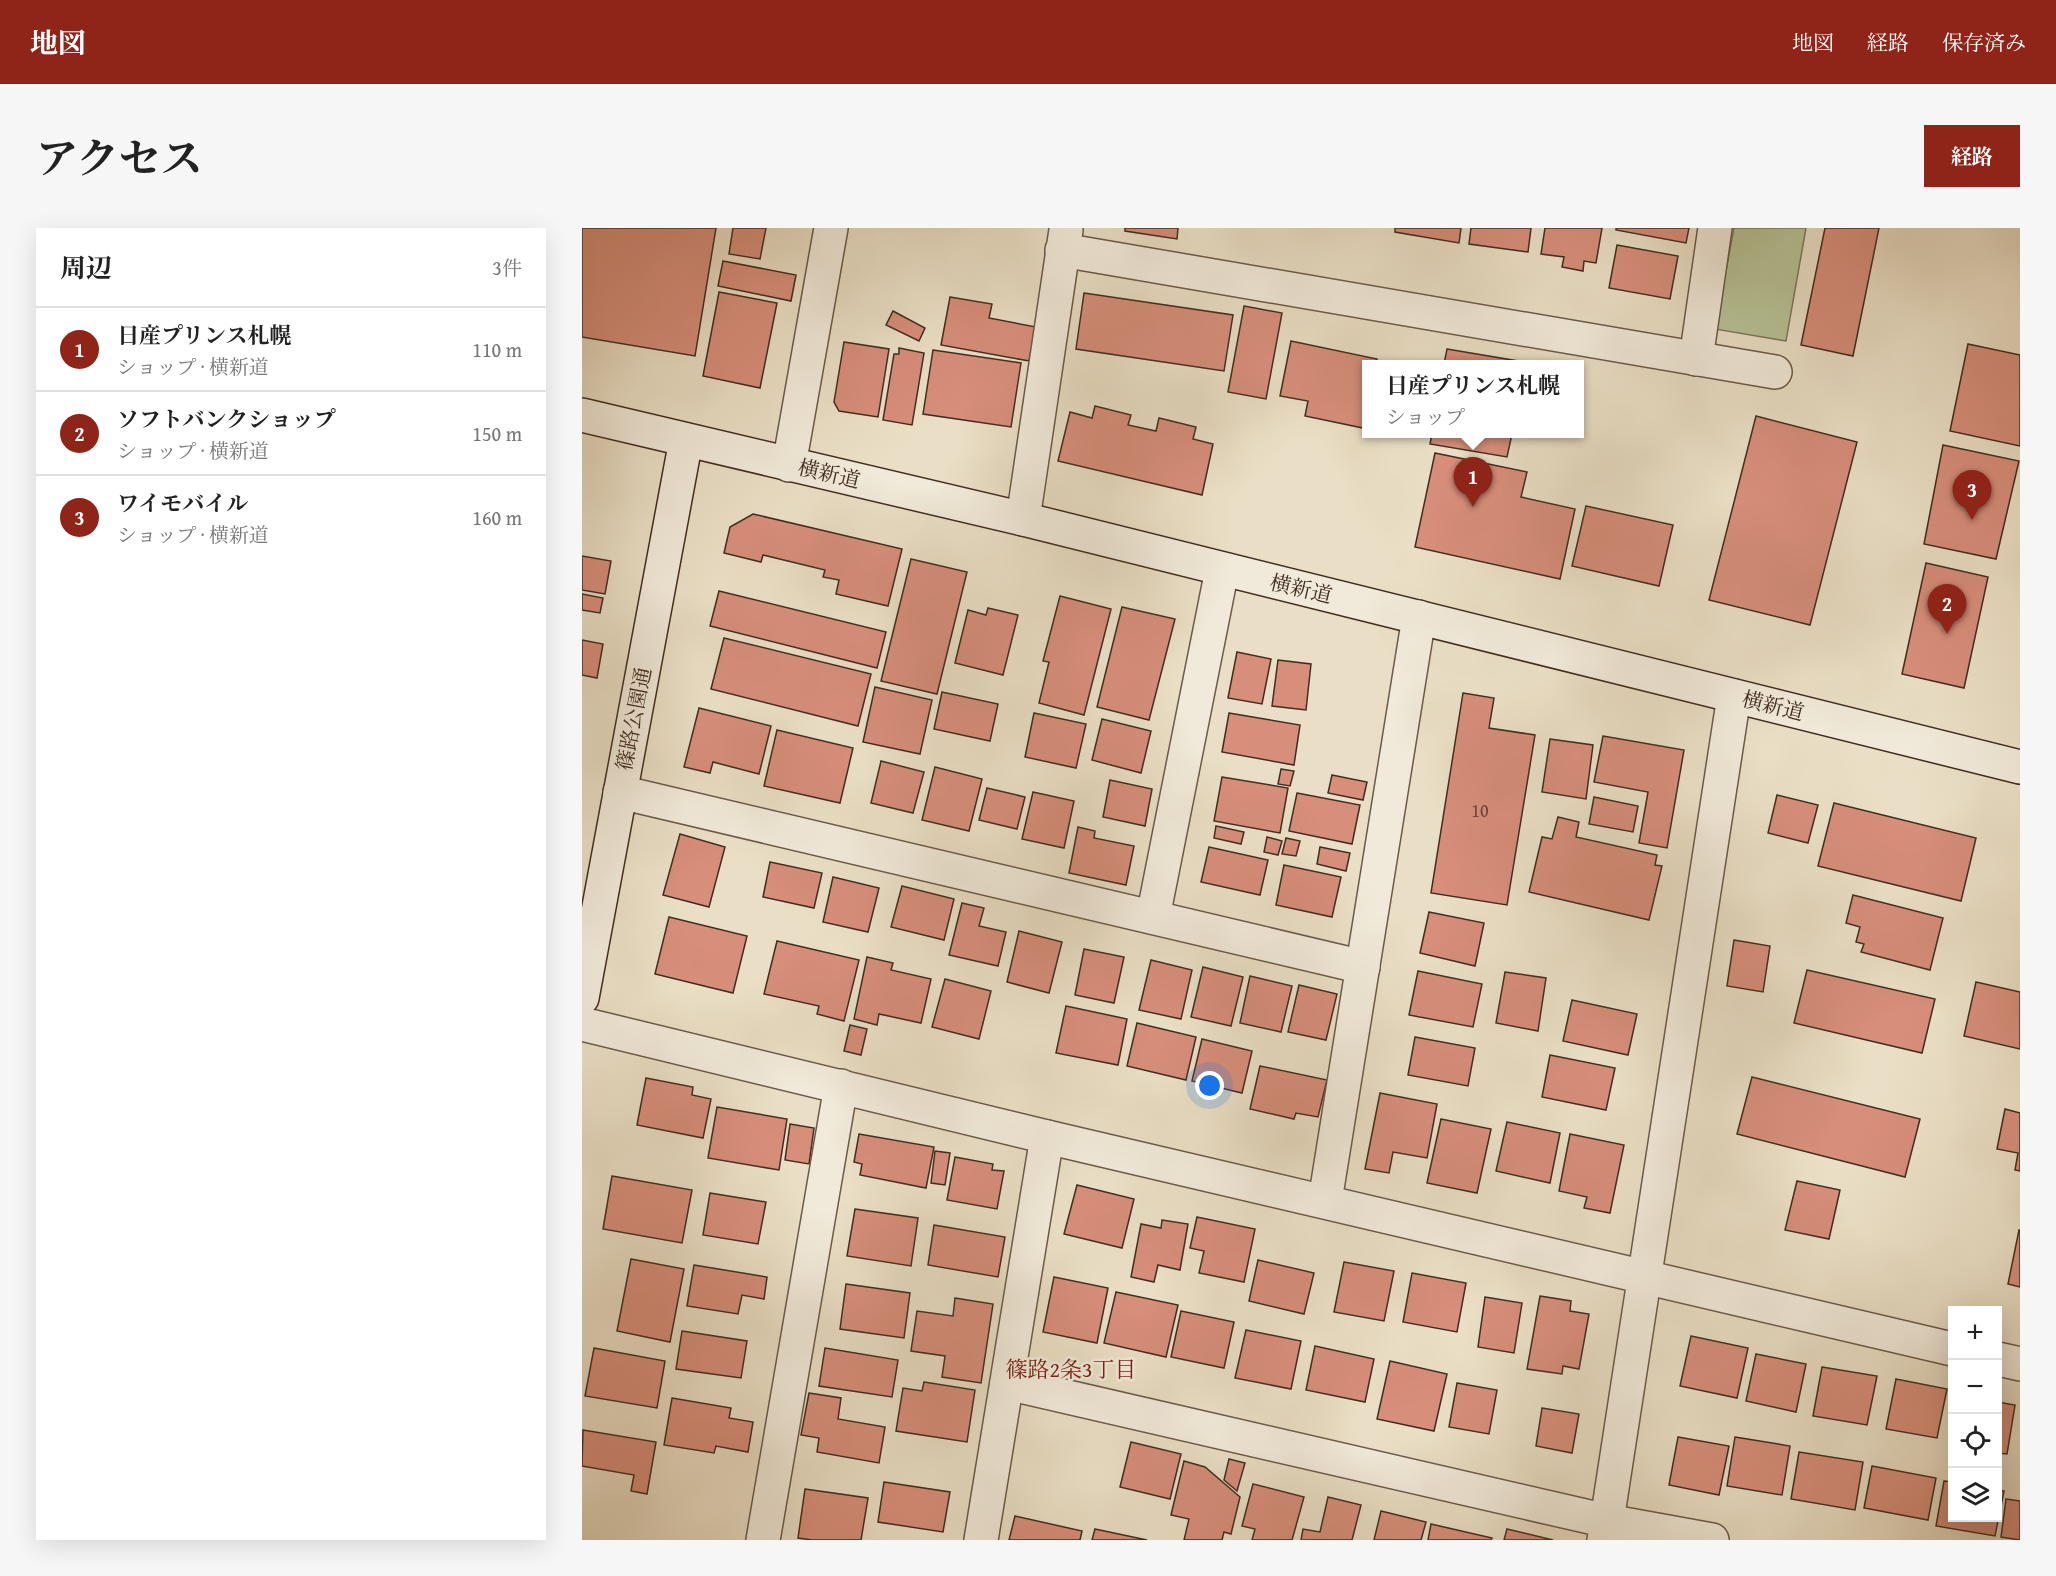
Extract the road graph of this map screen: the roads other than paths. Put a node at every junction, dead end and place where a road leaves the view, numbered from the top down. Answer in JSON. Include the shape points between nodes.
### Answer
{"nodes":[{"id":1,"x":831,"y":228,"type":"edge"},
{"id":2,"x":1715,"y":228,"type":"edge"},
{"id":3,"x":1064,"y":239,"type":"edge"},
{"id":4,"x":1696,"y":359,"type":"junction"},
{"id":5,"x":1775,"y":372,"type":"dead end"},
{"id":6,"x":582,"y":415,"type":"edge"},
{"id":7,"x":686,"y":440,"type":"junction"},
{"id":8,"x":789,"y":465,"type":"junction"},
{"id":9,"x":1023,"y":519,"type":"junction"},
{"id":10,"x":1222,"y":570,"type":"junction"},
{"id":11,"x":1419,"y":617,"type":"junction"},
{"id":12,"x":1734,"y":696,"type":"junction"},
{"id":13,"x":2020,"y":766,"type":"edge"},
{"id":14,"x":620,"y":792,"type":"junction"},
{"id":15,"x":1153,"y":917,"type":"junction"},
{"id":16,"x":1363,"y":967,"type":"junction"},
{"id":17,"x":582,"y":998,"type":"edge"},
{"id":18,"x":582,"y":1024,"type":"edge"},
{"id":19,"x":841,"y":1086,"type":"junction"},
{"id":20,"x":1047,"y":1137,"type":"junction"},
{"id":21,"x":1325,"y":1201,"type":"junction"},
{"id":22,"x":1646,"y":1276,"type":"junction"},
{"id":23,"x":1948,"y":1347,"type":"edge"},
{"id":24,"x":2002,"y":1360,"type":"edge"},
{"id":25,"x":2020,"y":1364,"type":"edge"},
{"id":26,"x":1008,"y":1383,"type":"junction"},
{"id":27,"x":1606,"y":1530,"type":"edge"},
{"id":28,"x":763,"y":1540,"type":"edge"},
{"id":29,"x":981,"y":1540,"type":"edge"},
{"id":30,"x":1712,"y":1540,"type":"edge"}],
"edges":[{"from":1,"to":8,"type":"street"},
{"from":2,"to":4,"type":"street"},
{"from":3,"to":4,"type":"street"},
{"from":3,"to":9,"type":"street"},
{"from":4,"to":5,"type":"street"},
{"from":6,"to":7,"type":"street","name":"横新道"},
{"from":7,"to":8,"type":"street","name":"横新道"},
{"from":7,"to":14,"type":"street","name":"篠路公園通"},
{"from":8,"to":9,"type":"street","name":"横新道"},
{"from":9,"to":10,"type":"street","name":"横新道"},
{"from":10,"to":11,"type":"street","name":"横新道"},
{"from":10,"to":15,"type":"street"},
{"from":11,"to":12,"type":"street","name":"横新道"},
{"from":11,"to":16,"type":"street"},
{"from":12,"to":13,"type":"street","name":"横新道"},
{"from":12,"to":22,"type":"street"},
{"from":14,"to":15,"type":"street"},
{"from":14,"to":17,"type":"street","name":"篠路公園通"},
{"from":15,"to":16,"type":"street"},
{"from":16,"to":21,"type":"street"},
{"from":18,"to":19,"type":"street"},
{"from":19,"to":20,"type":"street"},
{"from":19,"to":28,"type":"street"},
{"from":20,"to":21,"type":"street"},
{"from":20,"to":26,"type":"street"},
{"from":21,"to":22,"type":"street"},
{"from":22,"to":23,"type":"street"},
{"from":22,"to":27,"type":"street"},
{"from":24,"to":25,"type":"street"},
{"from":26,"to":27,"type":"street"},
{"from":26,"to":29,"type":"street"},
{"from":27,"to":30,"type":"street"}]}
